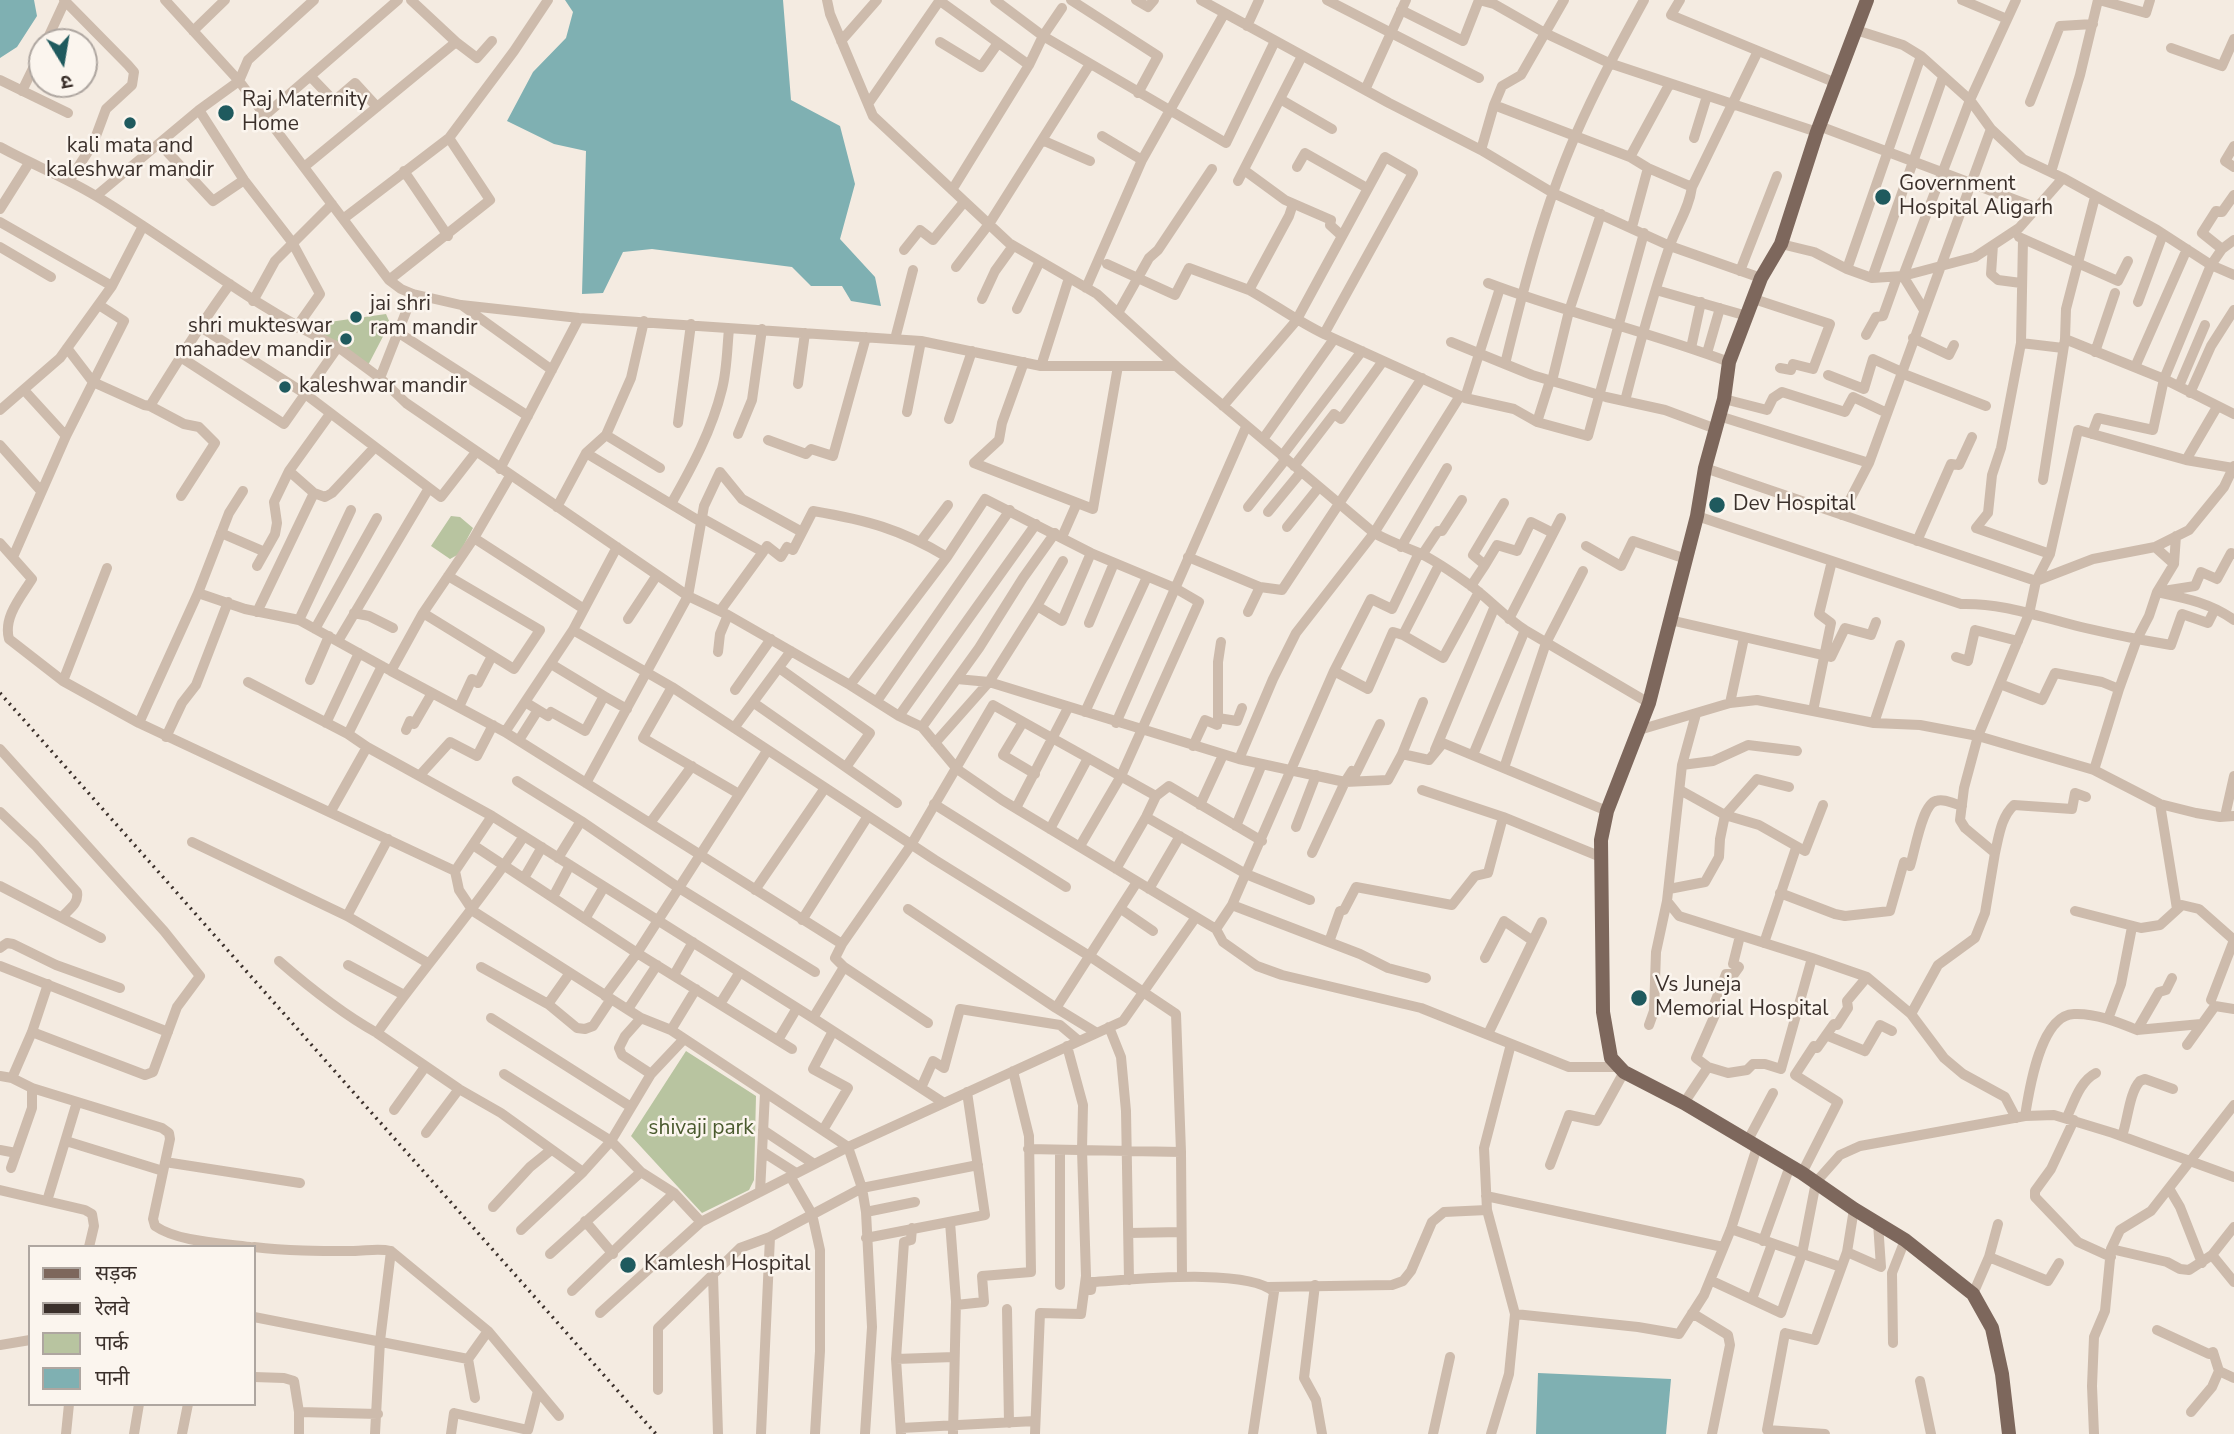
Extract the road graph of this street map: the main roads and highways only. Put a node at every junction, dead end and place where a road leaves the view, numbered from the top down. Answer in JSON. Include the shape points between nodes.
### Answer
{"nodes":[{"id":1,"x":1867,"y":0,"type":"edge"},
{"id":2,"x":2009,"y":1434,"type":"edge"}],
"edges":[{"from":1,"to":2,"type":"main road","via":[[1818,129],[1782,244],[1761,278],[1729,362],[1697,516],[1649,703],[1607,810],[1601,840],[1603,1012],[1611,1058],[1622,1069],[1796,1169],[1905,1240],[1973,1294],[1993,1328]]}]}
